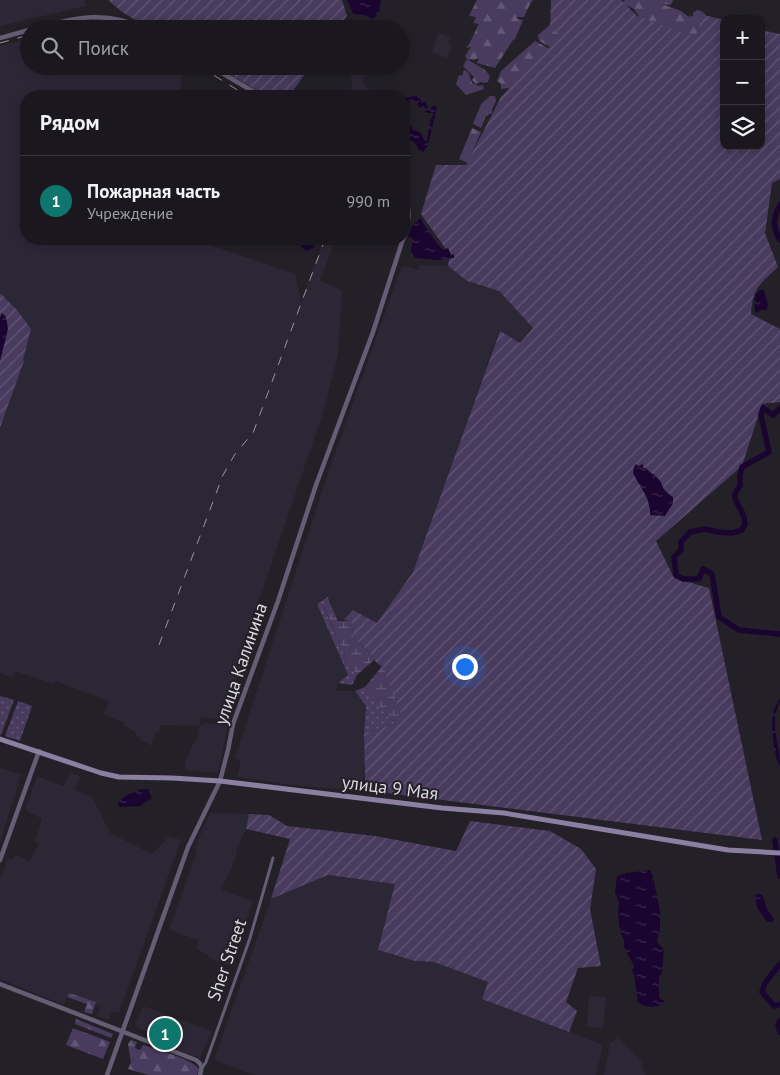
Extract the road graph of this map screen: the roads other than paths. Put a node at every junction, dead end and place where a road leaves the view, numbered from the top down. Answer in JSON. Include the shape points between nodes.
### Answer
{"nodes":[{"id":1,"x":68,"y":20,"type":"edge"},
{"id":2,"x":122,"y":20,"type":"edge"},
{"id":3,"x":20,"y":32,"type":"edge"},
{"id":4,"x":0,"y":38,"type":"edge"},
{"id":5,"x":225,"y":75,"type":"edge"},
{"id":6,"x":251,"y":90,"type":"edge"},
{"id":7,"x":402,"y":245,"type":"edge"},
{"id":8,"x":0,"y":738,"type":"edge"},
{"id":9,"x":39,"y":752,"type":"junction"},
{"id":10,"x":220,"y":781,"type":"junction"},
{"id":11,"x":780,"y":853,"type":"edge"},
{"id":12,"x":273,"y":858,"type":"dead end"},
{"id":13,"x":0,"y":860,"type":"edge"},
{"id":14,"x":0,"y":984,"type":"edge"},
{"id":15,"x":122,"y":1031,"type":"junction"},
{"id":16,"x":202,"y":1068,"type":"junction"},
{"id":17,"x":107,"y":1075,"type":"edge"},
{"id":18,"x":200,"y":1075,"type":"edge"}],
"edges":[{"from":1,"to":2,"type":"street","via":[[97,16]]},
{"from":3,"to":4,"type":"street"},
{"from":5,"to":6,"type":"street"},
{"from":7,"to":10,"type":"street","name":"улица Калинина","via":[[233,724]]},
{"from":8,"to":9,"type":"main road","name":"улица 9 Мая"},
{"from":9,"to":10,"type":"main road","name":"улица 9 Мая","via":[[118,777]]},
{"from":9,"to":13,"type":"street"},
{"from":10,"to":11,"type":"main road","name":"улица 9 Мая","via":[[504,813],[728,850]]},
{"from":10,"to":15,"type":"street","name":"улица Калинина","via":[[188,847]]},
{"from":12,"to":16,"type":"street","name":"Sher Street","via":[[250,938]]},
{"from":14,"to":15,"type":"street"},
{"from":15,"to":16,"type":"street","via":[[196,1060]]},
{"from":15,"to":17,"type":"street","name":"улица Калинина"},
{"from":16,"to":18,"type":"street"}]}
